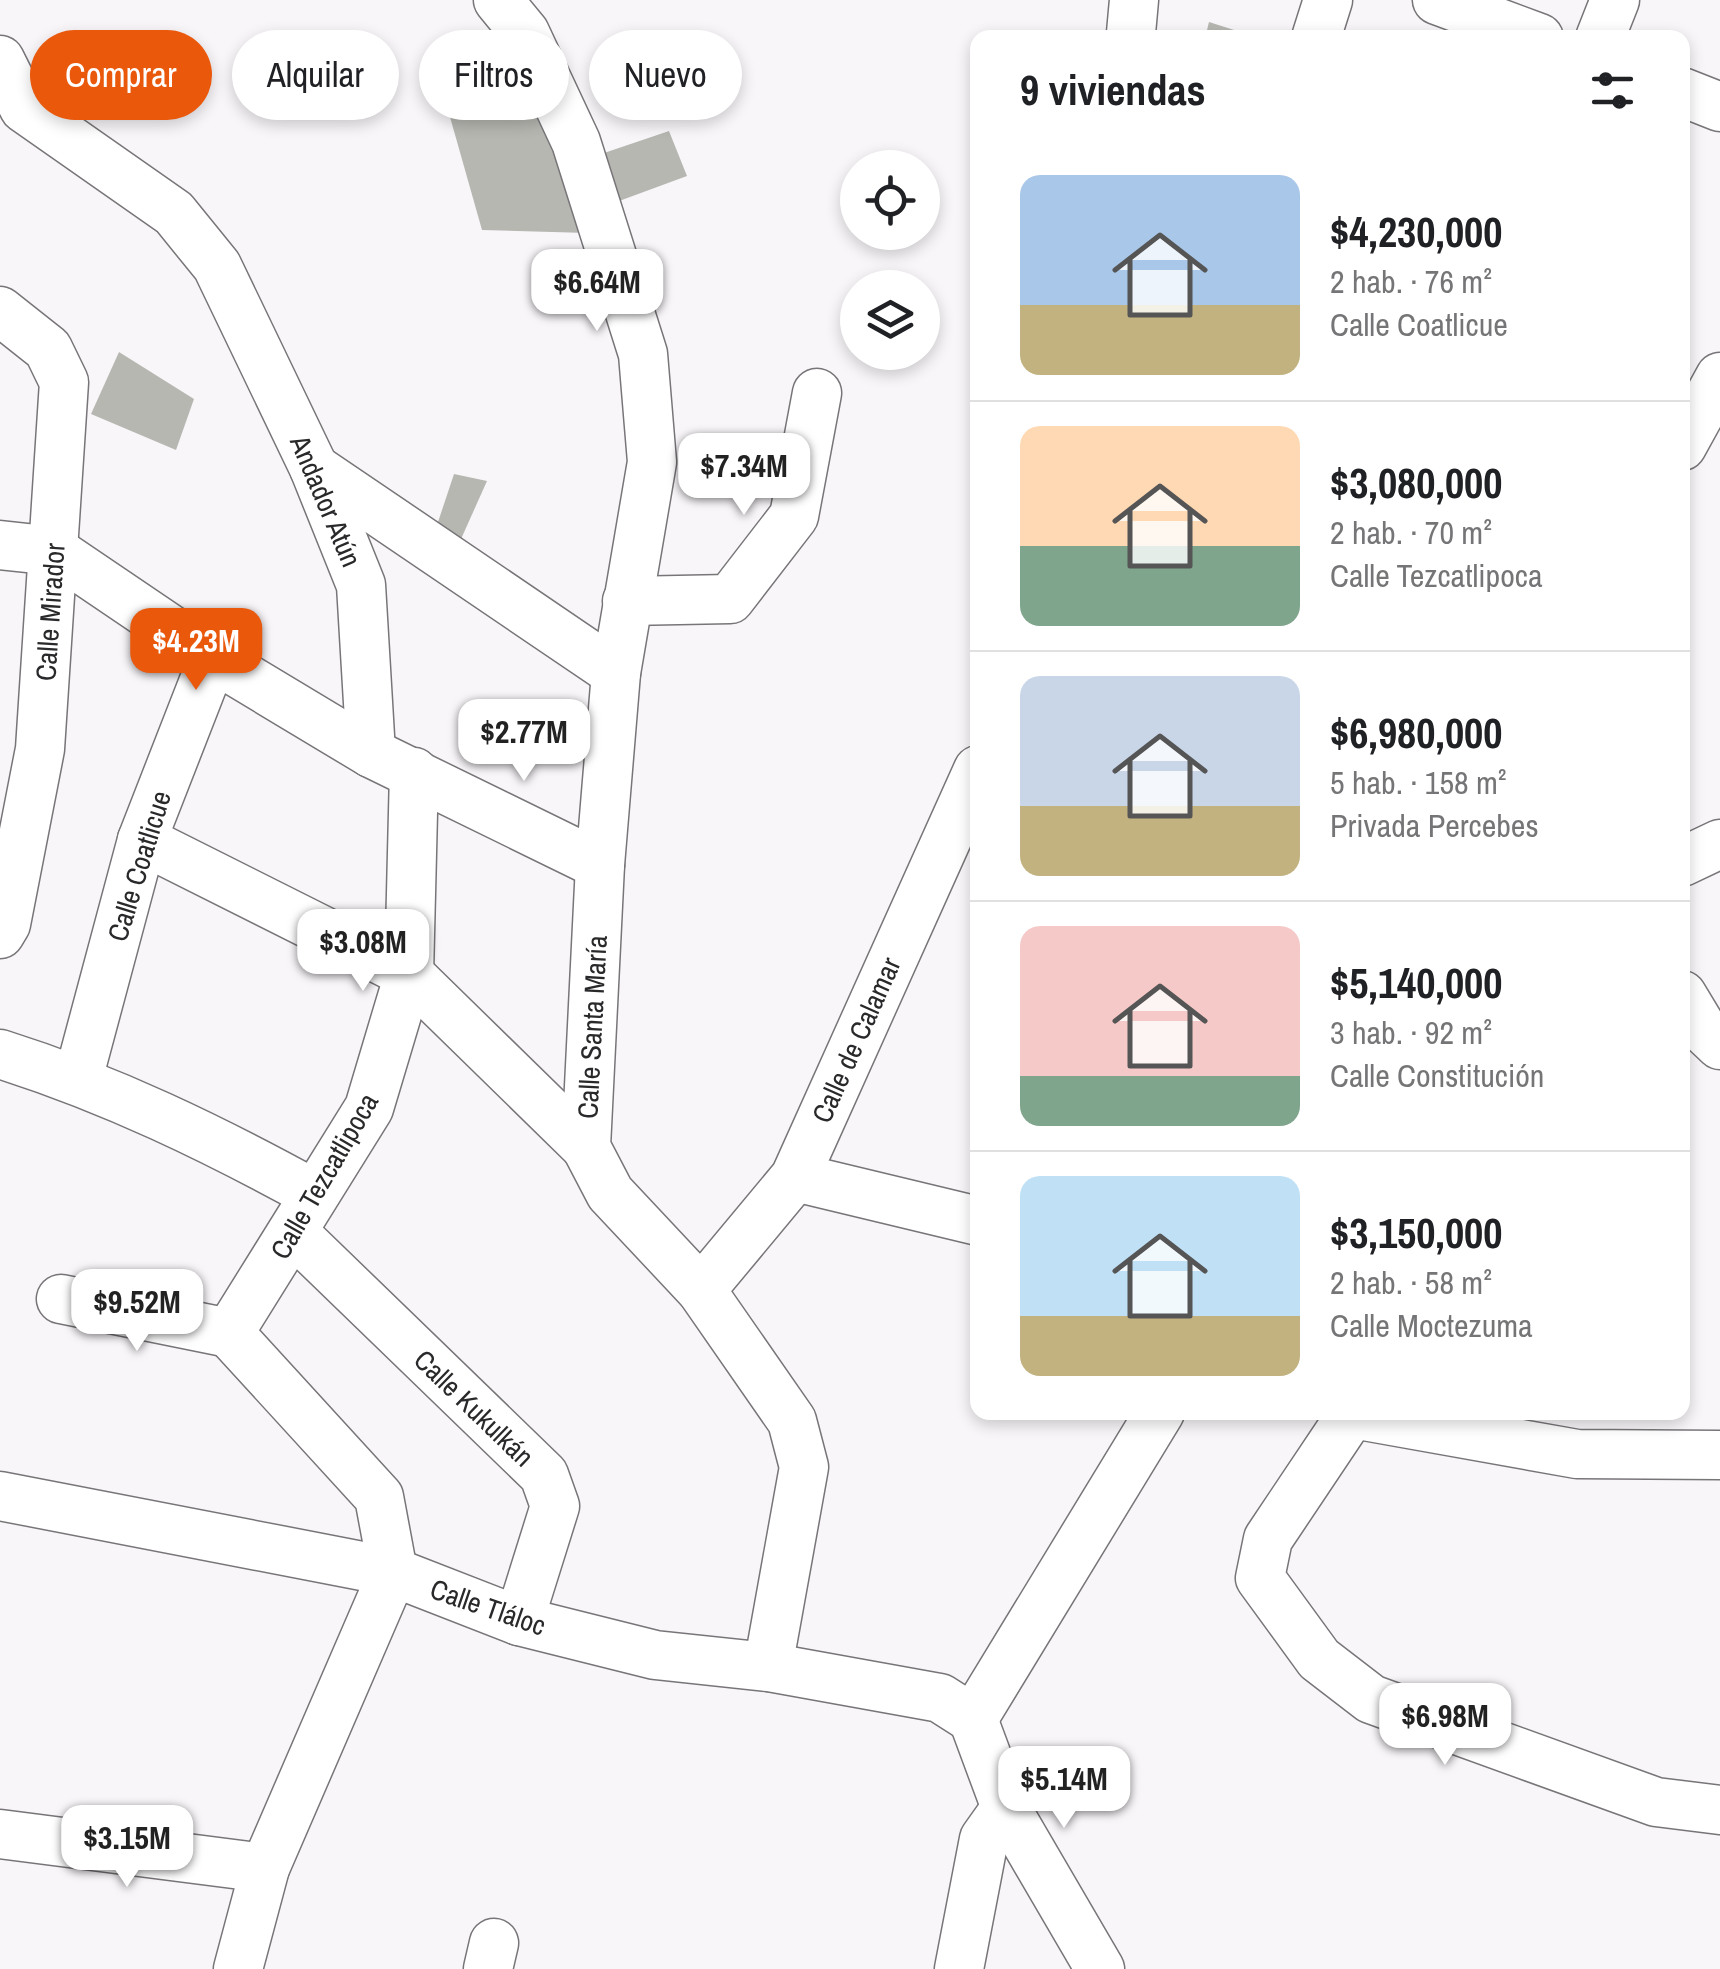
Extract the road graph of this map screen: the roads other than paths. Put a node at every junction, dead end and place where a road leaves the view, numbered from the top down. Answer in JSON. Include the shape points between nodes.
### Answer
{"nodes":[{"id":1,"x":498,"y":0,"type":"edge"},
{"id":2,"x":1328,"y":0,"type":"edge"},
{"id":3,"x":1437,"y":0,"type":"edge"},
{"id":4,"x":1615,"y":0,"type":"edge"},
{"id":5,"x":1319,"y":30,"type":"edge"},
{"id":6,"x":1518,"y":30,"type":"edge"},
{"id":7,"x":1603,"y":30,"type":"edge"},
{"id":8,"x":0,"y":60,"type":"edge"},
{"id":9,"x":1690,"y":95,"type":"edge"},
{"id":10,"x":1720,"y":107,"type":"edge"},
{"id":11,"x":12,"y":115,"type":"edge"},
{"id":12,"x":0,"y":311,"type":"edge"},
{"id":13,"x":1720,"y":377,"type":"edge"},
{"id":14,"x":817,"y":394,"type":"dead end"},
{"id":15,"x":1690,"y":431,"type":"edge"},
{"id":16,"x":314,"y":468,"type":"junction"},
{"id":17,"x":0,"y":545,"type":"edge"},
{"id":18,"x":55,"y":550,"type":"junction"},
{"id":19,"x":626,"y":602,"type":"junction"},
{"id":20,"x":212,"y":658,"type":"junction"},
{"id":21,"x":616,"y":674,"type":"junction"},
{"id":22,"x":371,"y":752,"type":"junction"},
{"id":23,"x":414,"y":772,"type":"junction"},
{"id":24,"x":970,"y":788,"type":"edge"},
{"id":25,"x":142,"y":840,"type":"junction"},
{"id":26,"x":1720,"y":844,"type":"edge"},
{"id":27,"x":1690,"y":858,"type":"edge"},
{"id":28,"x":600,"y":866,"type":"junction"},
{"id":29,"x":0,"y":934,"type":"edge"},
{"id":30,"x":409,"y":974,"type":"junction"},
{"id":31,"x":0,"y":1054,"type":"edge"},
{"id":32,"x":78,"y":1079,"type":"junction"},
{"id":33,"x":586,"y":1146,"type":"junction"},
{"id":34,"x":795,"y":1177,"type":"junction"},
{"id":35,"x":304,"y":1214,"type":"junction"},
{"id":36,"x":970,"y":1219,"type":"edge"},
{"id":37,"x":701,"y":1290,"type":"junction"},
{"id":38,"x":61,"y":1299,"type":"dead end"},
{"id":39,"x":229,"y":1333,"type":"junction"},
{"id":40,"x":1155,"y":1420,"type":"edge"},
{"id":41,"x":1348,"y":1420,"type":"edge"},
{"id":42,"x":1391,"y":1420,"type":"edge"},
{"id":43,"x":1720,"y":1455,"type":"edge"},
{"id":44,"x":3,"y":1501,"type":"edge"},
{"id":45,"x":393,"y":1572,"type":"junction"},
{"id":46,"x":519,"y":1622,"type":"junction"},
{"id":47,"x":768,"y":1667,"type":"junction"},
{"id":48,"x":972,"y":1719,"type":"junction"},
{"id":49,"x":1006,"y":1808,"type":"junction"},
{"id":50,"x":1720,"y":1810,"type":"edge"},
{"id":51,"x":0,"y":1834,"type":"edge"},
{"id":52,"x":264,"y":1868,"type":"junction"},
{"id":53,"x":238,"y":1969,"type":"edge"},
{"id":54,"x":959,"y":1969,"type":"edge"},
{"id":55,"x":1100,"y":1969,"type":"edge"}],
"edges":[{"from":1,"to":19,"type":"street","name":"Calle Santa María","via":[[524,33],[576,142],[644,354],[652,462]]},
{"from":2,"to":5,"type":"street"},
{"from":3,"to":6,"type":"street"},
{"from":4,"to":7,"type":"street"},
{"from":8,"to":11,"type":"street"},
{"from":9,"to":10,"type":"street"},
{"from":11,"to":16,"type":"street","name":"Andador Atún","via":[[174,213],[217,266]]},
{"from":12,"to":18,"type":"street","name":"Calle Mirador","via":[[48,349],[64,382]]},
{"from":13,"to":15,"type":"street"},
{"from":14,"to":19,"type":"street","via":[[794,516],[730,599]]},
{"from":16,"to":21,"type":"street"},
{"from":16,"to":22,"type":"street","name":"Andador Atún","via":[[361,585]]},
{"from":17,"to":18,"type":"street"},
{"from":18,"to":20,"type":"street"},
{"from":18,"to":29,"type":"street","name":"Calle Mirador","via":[[40,749]]},
{"from":19,"to":21,"type":"street","name":"Calle Santa María"},
{"from":20,"to":22,"type":"street"},
{"from":20,"to":25,"type":"street","name":"Calle Coatlicue"},
{"from":21,"to":28,"type":"street","name":"Calle Santa María"},
{"from":22,"to":23,"type":"street"},
{"from":23,"to":28,"type":"street"},
{"from":23,"to":30,"type":"street","name":"Calle Tezcatlipoca"},
{"from":24,"to":34,"type":"street","name":"Calle de Calamar"},
{"from":25,"to":30,"type":"street"},
{"from":25,"to":32,"type":"street","name":"Calle Coatlicue"},
{"from":26,"to":27,"type":"street"},
{"from":28,"to":33,"type":"street","name":"Calle Santa María"},
{"from":30,"to":33,"type":"street"},
{"from":30,"to":35,"type":"street","name":"Calle Tezcatlipoca","via":[[370,1108]]},
{"from":31,"to":32,"type":"street","name":"Calle Kukulkán"},
{"from":32,"to":35,"type":"street","name":"Calle Kukulkán","via":[[214,1139]]},
{"from":33,"to":37,"type":"street","name":"Calle Santa María","via":[[610,1193]]},
{"from":34,"to":36,"type":"street"},
{"from":34,"to":37,"type":"street","name":"Calle de Calamar"},
{"from":35,"to":39,"type":"street","name":"Calle Tezcatlipoca"},
{"from":35,"to":46,"type":"street","name":"Calle Kukulkán","via":[[544,1475],[554,1506]]},
{"from":37,"to":47,"type":"street","name":"Calle Santa María","via":[[792,1421],[804,1467]]},
{"from":38,"to":39,"type":"street"},
{"from":39,"to":45,"type":"street","via":[[379,1498]]},
{"from":40,"to":48,"type":"street"},
{"from":41,"to":50,"type":"street","via":[[1268,1540],[1260,1578],[1318,1659],[1371,1699],[1656,1802]]},
{"from":42,"to":43,"type":"street","via":[[1577,1454]]},
{"from":44,"to":45,"type":"street","name":"Calle Tláloc"},
{"from":45,"to":46,"type":"street","name":"Calle Tláloc"},
{"from":45,"to":52,"type":"street"},
{"from":46,"to":47,"type":"street","name":"Calle Tláloc","via":[[655,1654]]},
{"from":47,"to":48,"type":"street","name":"Calle Tláloc","via":[[940,1698]]},
{"from":48,"to":49,"type":"street"},
{"from":49,"to":54,"type":"street","via":[[984,1840]]},
{"from":49,"to":55,"type":"street"},
{"from":51,"to":52,"type":"street"},
{"from":52,"to":53,"type":"street"}]}
